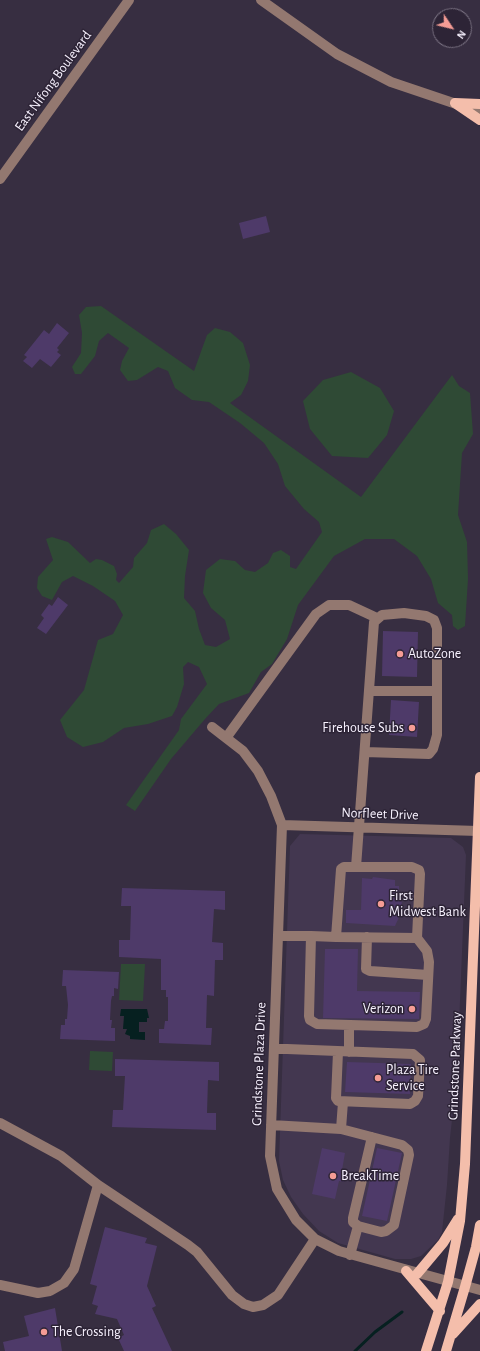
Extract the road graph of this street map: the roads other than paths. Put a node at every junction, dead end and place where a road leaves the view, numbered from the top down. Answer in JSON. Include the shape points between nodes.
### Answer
{"nodes":[{"id":1,"x":129,"y":0,"type":"edge"},
{"id":2,"x":261,"y":0,"type":"edge"},
{"id":3,"x":455,"y":104,"type":"junction"},
{"id":4,"x":480,"y":104,"type":"edge"},
{"id":5,"x":480,"y":112,"type":"edge"},
{"id":6,"x":480,"y":120,"type":"edge"},
{"id":7,"x":0,"y":179,"type":"edge"},
{"id":8,"x":377,"y":618,"type":"junction"},
{"id":9,"x":369,"y":691,"type":"junction"},
{"id":10,"x":437,"y":691,"type":"junction"},
{"id":11,"x":212,"y":727,"type":"dead end"},
{"id":12,"x":226,"y":738,"type":"junction"},
{"id":13,"x":365,"y":752,"type":"junction"},
{"id":14,"x":480,"y":777,"type":"edge"},
{"id":15,"x":282,"y":825,"type":"junction"},
{"id":16,"x":359,"y":827,"type":"junction"},
{"id":17,"x":478,"y":831,"type":"junction"},
{"id":18,"x":356,"y":867,"type":"junction"},
{"id":19,"x":278,"y":936,"type":"junction"},
{"id":20,"x":311,"y":936,"type":"junction"},
{"id":21,"x":336,"y":937,"type":"junction"},
{"id":22,"x":367,"y":937,"type":"junction"},
{"id":23,"x":417,"y":938,"type":"junction"},
{"id":24,"x":428,"y":975,"type":"junction"},
{"id":25,"x":349,"y":1025,"type":"junction"},
{"id":26,"x":274,"y":1049,"type":"junction"},
{"id":27,"x":338,"y":1052,"type":"junction"},
{"id":28,"x":349,"y":1052,"type":"junction"},
{"id":29,"x":343,"y":1102,"type":"junction"},
{"id":30,"x":0,"y":1124,"type":"edge"},
{"id":31,"x":271,"y":1125,"type":"junction"},
{"id":32,"x":341,"y":1129,"type":"junction"},
{"id":33,"x":372,"y":1137,"type":"junction"},
{"id":34,"x":98,"y":1184,"type":"junction"},
{"id":35,"x":460,"y":1216,"type":"junction"},
{"id":36,"x":480,"y":1225,"type":"edge"},
{"id":37,"x":358,"y":1226,"type":"junction"},
{"id":38,"x":315,"y":1239,"type":"junction"},
{"id":39,"x":476,"y":1247,"type":"junction"},
{"id":40,"x":350,"y":1255,"type":"junction"},
{"id":41,"x":480,"y":1264,"type":"edge"},
{"id":42,"x":406,"y":1271,"type":"junction"},
{"id":43,"x":417,"y":1274,"type":"junction"},
{"id":44,"x":448,"y":1282,"type":"junction"},
{"id":45,"x":0,"y":1285,"type":"edge"},
{"id":46,"x":465,"y":1287,"type":"junction"},
{"id":47,"x":480,"y":1290,"type":"edge"},
{"id":48,"x":480,"y":1304,"type":"edge"},
{"id":49,"x":440,"y":1311,"type":"junction"},
{"id":50,"x":451,"y":1335,"type":"junction"},
{"id":51,"x":426,"y":1351,"type":"edge"},
{"id":52,"x":446,"y":1351,"type":"edge"}],
"edges":[{"from":1,"to":7,"type":"street","name":"East Nifong Boulevard"},
{"from":2,"to":3,"type":"street","via":[[337,54],[391,82]]},
{"from":3,"to":4,"type":"main road"},
{"from":3,"to":5,"type":"street"},
{"from":3,"to":6,"type":"main road"},
{"from":8,"to":9,"type":"street","via":[[374,622]]},
{"from":8,"to":10,"type":"street","via":[[382,615],[404,613],[420,614],[434,620],[437,628]]},
{"from":8,"to":12,"type":"street","via":[[349,605],[329,605],[316,614]]},
{"from":9,"to":10,"type":"street"},
{"from":9,"to":13,"type":"street"},
{"from":10,"to":13,"type":"street","via":[[437,735],[429,754]]},
{"from":11,"to":12,"type":"street","name":"Grindstone Plaza Drive"},
{"from":12,"to":15,"type":"street","name":"Grindstone Plaza Drive","via":[[243,751],[258,770]]},
{"from":13,"to":16,"type":"street"},
{"from":14,"to":17,"type":"main road","name":"Grindstone Parkway"},
{"from":15,"to":16,"type":"street","name":"Norfleet Drive"},
{"from":15,"to":19,"type":"street","name":"Grindstone Plaza Drive"},
{"from":16,"to":17,"type":"street","name":"Norfleet Drive"},
{"from":16,"to":18,"type":"street"},
{"from":17,"to":35,"type":"main road","name":"Grindstone Parkway","via":[[465,1164]]},
{"from":18,"to":21,"type":"street","via":[[344,867],[340,873]]},
{"from":18,"to":23,"type":"street","via":[[412,867],[419,870]]},
{"from":19,"to":20,"type":"street"},
{"from":19,"to":26,"type":"street","name":"Grindstone Plaza Drive"},
{"from":20,"to":21,"type":"street"},
{"from":20,"to":25,"type":"street","via":[[310,1020],[317,1024]]},
{"from":21,"to":22,"type":"street"},
{"from":22,"to":23,"type":"street"},
{"from":22,"to":24,"type":"street","via":[[366,969]]},
{"from":23,"to":24,"type":"street","via":[[428,956]]},
{"from":24,"to":25,"type":"street","via":[[426,1019],[421,1027]]},
{"from":25,"to":28,"type":"street"},
{"from":26,"to":27,"type":"street"},
{"from":26,"to":31,"type":"street","name":"Grindstone Plaza Drive"},
{"from":27,"to":28,"type":"street"},
{"from":27,"to":29,"type":"street","via":[[336,1098],[338,1102]]},
{"from":28,"to":29,"type":"street","via":[[412,1054],[418,1057],[418,1096],[415,1102],[410,1104]]},
{"from":29,"to":32,"type":"street"},
{"from":30,"to":34,"type":"street","via":[[61,1156]]},
{"from":31,"to":32,"type":"street"},
{"from":31,"to":38,"type":"street","name":"Grindstone Plaza Drive","via":[[270,1156],[277,1190],[296,1220]]},
{"from":32,"to":33,"type":"street"},
{"from":33,"to":37,"type":"street","via":[[352,1218]]},
{"from":33,"to":37,"type":"street","via":[[402,1145],[408,1150],[409,1155],[394,1224],[381,1232]]},
{"from":34,"to":38,"type":"street","via":[[197,1252],[232,1295],[253,1308],[271,1301],[278,1295]]},
{"from":34,"to":45,"type":"street","via":[[74,1269],[64,1283],[50,1291],[38,1293]]},
{"from":35,"to":43,"type":"main road","via":[[443,1243]]},
{"from":35,"to":44,"type":"main road","name":"Grindstone Parkway"},
{"from":36,"to":39,"type":"main road"},
{"from":37,"to":40,"type":"street"},
{"from":38,"to":40,"type":"street","name":"Grindstone Plaza Drive"},
{"from":39,"to":41,"type":"main road"},
{"from":39,"to":46,"type":"main road"},
{"from":40,"to":42,"type":"street","name":"Grindstone Plaza Drive"},
{"from":42,"to":43,"type":"street","name":"Grindstone Plaza Drive"},
{"from":42,"to":49,"type":"main road"},
{"from":43,"to":44,"type":"street","name":"Grindstone Plaza Drive"},
{"from":44,"to":46,"type":"street","name":"Grindstone Plaza Drive"},
{"from":44,"to":49,"type":"main road","name":"Grindstone Parkway"},
{"from":46,"to":47,"type":"street","name":"Grindstone Plaza Drive"},
{"from":46,"to":50,"type":"main road"},
{"from":48,"to":50,"type":"main road"},
{"from":49,"to":51,"type":"main road","name":"Grindstone Parkway"},
{"from":50,"to":52,"type":"main road"}]}
